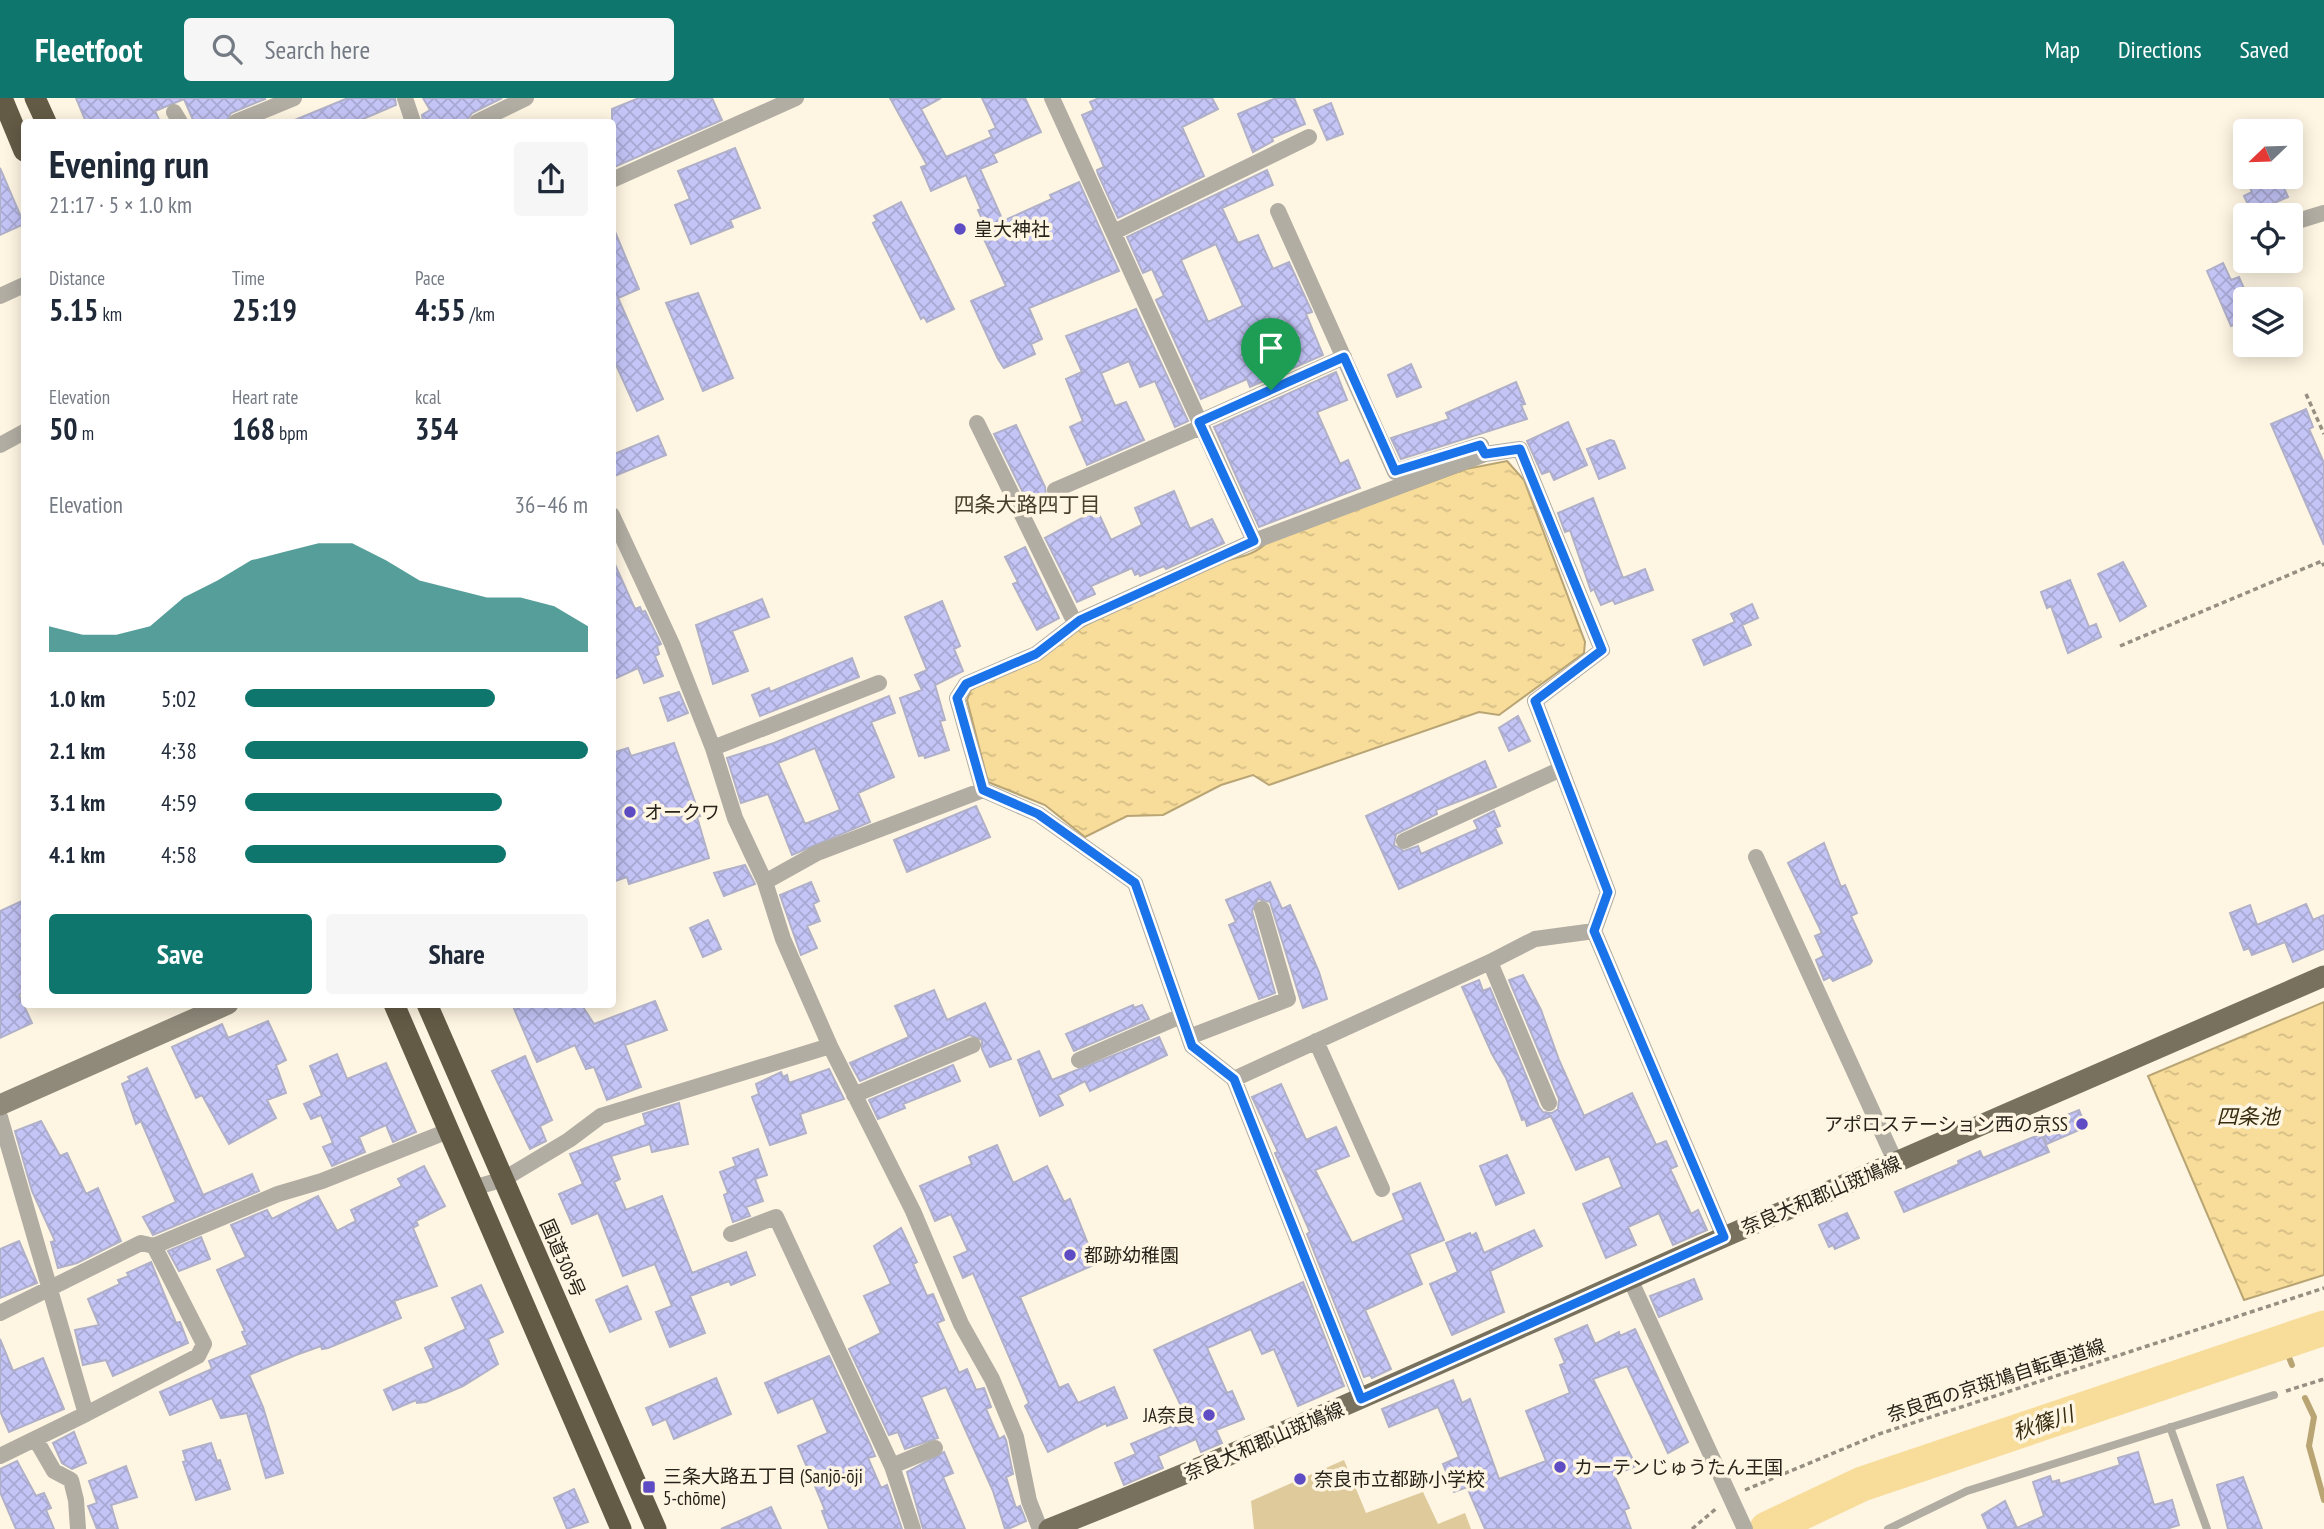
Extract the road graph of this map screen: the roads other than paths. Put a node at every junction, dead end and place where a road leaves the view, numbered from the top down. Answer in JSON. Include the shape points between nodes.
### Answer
{"nodes":[{"id":1,"x":2,"y":98,"type":"edge"},
{"id":2,"x":35,"y":98,"type":"edge"},
{"id":3,"x":295,"y":98,"type":"edge"},
{"id":4,"x":405,"y":98,"type":"edge"},
{"id":5,"x":526,"y":98,"type":"edge"},
{"id":6,"x":796,"y":98,"type":"edge"},
{"id":7,"x":1052,"y":98,"type":"edge"},
{"id":8,"x":45,"y":119,"type":"edge"},
{"id":9,"x":243,"y":119,"type":"edge"},
{"id":10,"x":412,"y":119,"type":"edge"},
{"id":11,"x":483,"y":119,"type":"edge"},
{"id":12,"x":1310,"y":137,"type":"dead end"},
{"id":13,"x":21,"y":143,"type":"edge"},
{"id":14,"x":616,"y":178,"type":"edge"},
{"id":15,"x":1278,"y":211,"type":"dead end"},
{"id":16,"x":2324,"y":213,"type":"edge"},
{"id":17,"x":2303,"y":219,"type":"edge"},
{"id":18,"x":1114,"y":232,"type":"junction"},
{"id":19,"x":21,"y":286,"type":"edge"},
{"id":20,"x":0,"y":296,"type":"edge"},
{"id":21,"x":1344,"y":357,"type":"junction"},
{"id":22,"x":977,"y":423,"type":"dead end"},
{"id":23,"x":1200,"y":424,"type":"junction"},
{"id":24,"x":21,"y":434,"type":"edge"},
{"id":25,"x":0,"y":445,"type":"edge"},
{"id":26,"x":1485,"y":454,"type":"junction"},
{"id":27,"x":1055,"y":490,"type":"dead end"},
{"id":28,"x":616,"y":524,"type":"edge"},
{"id":29,"x":1254,"y":541,"type":"junction"},
{"id":30,"x":1075,"y":623,"type":"junction"},
{"id":31,"x":879,"y":683,"type":"dead end"},
{"id":32,"x":713,"y":748,"type":"junction"},
{"id":33,"x":1559,"y":769,"type":"junction"},
{"id":34,"x":983,"y":790,"type":"junction"},
{"id":35,"x":1404,"y":841,"type":"dead end"},
{"id":36,"x":1756,"y":857,"type":"dead end"},
{"id":37,"x":765,"y":882,"type":"junction"},
{"id":38,"x":1262,"y":909,"type":"dead end"},
{"id":39,"x":1594,"y":931,"type":"junction"},
{"id":40,"x":1490,"y":962,"type":"junction"},
{"id":41,"x":2324,"y":976,"type":"edge"},
{"id":42,"x":219,"y":1008,"type":"edge"},
{"id":43,"x":396,"y":1008,"type":"edge"},
{"id":44,"x":429,"y":1008,"type":"edge"},
{"id":45,"x":1181,"y":1016,"type":"junction"},
{"id":46,"x":1189,"y":1037,"type":"junction"},
{"id":47,"x":1316,"y":1041,"type":"junction"},
{"id":48,"x":973,"y":1045,"type":"dead end"},
{"id":49,"x":830,"y":1046,"type":"junction"},
{"id":50,"x":1079,"y":1060,"type":"dead end"},
{"id":51,"x":1234,"y":1079,"type":"junction"},
{"id":52,"x":854,"y":1095,"type":"junction"},
{"id":53,"x":1549,"y":1103,"type":"dead end"},
{"id":54,"x":0,"y":1105,"type":"edge"},
{"id":55,"x":0,"y":1117,"type":"edge"},
{"id":56,"x":448,"y":1131,"type":"junction"},
{"id":57,"x":1896,"y":1163,"type":"junction"},
{"id":58,"x":503,"y":1179,"type":"junction"},
{"id":59,"x":473,"y":1188,"type":"junction"},
{"id":60,"x":1382,"y":1189,"type":"dead end"},
{"id":61,"x":730,"y":1234,"type":"dead end"},
{"id":62,"x":1724,"y":1237,"type":"junction"},
{"id":63,"x":154,"y":1246,"type":"junction"},
{"id":64,"x":1630,"y":1279,"type":"junction"},
{"id":65,"x":51,"y":1288,"type":"junction"},
{"id":66,"x":0,"y":1313,"type":"edge"},
{"id":67,"x":2274,"y":1395,"type":"road end"},
{"id":68,"x":1361,"y":1399,"type":"junction"},
{"id":69,"x":86,"y":1414,"type":"junction"},
{"id":70,"x":2170,"y":1427,"type":"junction"},
{"id":71,"x":36,"y":1440,"type":"junction"},
{"id":72,"x":935,"y":1448,"type":"dead end"},
{"id":73,"x":0,"y":1456,"type":"edge"},
{"id":74,"x":891,"y":1466,"type":"junction"},
{"id":75,"x":78,"y":1529,"type":"edge"},
{"id":76,"x":621,"y":1529,"type":"edge"},
{"id":77,"x":656,"y":1529,"type":"edge"},
{"id":78,"x":913,"y":1529,"type":"edge"},
{"id":79,"x":1040,"y":1529,"type":"edge"},
{"id":80,"x":1049,"y":1529,"type":"edge"},
{"id":81,"x":1745,"y":1529,"type":"edge"},
{"id":82,"x":1888,"y":1529,"type":"edge"},
{"id":83,"x":2207,"y":1529,"type":"edge"}],
"edges":[{"from":1,"to":13,"type":"highway"},
{"from":2,"to":8,"type":"highway"},
{"from":3,"to":9,"type":"street"},
{"from":4,"to":10,"type":"street"},
{"from":5,"to":11,"type":"street"},
{"from":6,"to":14,"type":"street"},
{"from":7,"to":18,"type":"street"},
{"from":12,"to":18,"type":"street"},
{"from":15,"to":21,"type":"street"},
{"from":16,"to":17,"type":"street"},
{"from":18,"to":23,"type":"street"},
{"from":19,"to":20,"type":"street"},
{"from":21,"to":23,"type":"street"},
{"from":21,"to":26,"type":"street","via":[[1395,471],[1480,445]]},
{"from":22,"to":30,"type":"street"},
{"from":23,"to":27,"type":"street"},
{"from":23,"to":29,"type":"street"},
{"from":24,"to":25,"type":"street"},
{"from":26,"to":29,"type":"street"},
{"from":26,"to":33,"type":"street","via":[[1520,449],[1602,650],[1535,701]]},
{"from":28,"to":32,"type":"street","via":[[672,644]]},
{"from":29,"to":30,"type":"street"},
{"from":30,"to":34,"type":"street","via":[[1036,654],[966,684],[957,698]]},
{"from":31,"to":32,"type":"street"},
{"from":32,"to":37,"type":"street","via":[[735,818]]},
{"from":33,"to":35,"type":"street"},
{"from":33,"to":39,"type":"street","via":[[1608,892]]},
{"from":34,"to":37,"type":"street","via":[[817,853]]},
{"from":34,"to":45,"type":"street","via":[[1038,814],[1135,883]]},
{"from":36,"to":57,"type":"street"},
{"from":37,"to":49,"type":"street","via":[[783,939]]},
{"from":38,"to":46,"type":"street","via":[[1288,999]]},
{"from":39,"to":40,"type":"street","via":[[1535,939]]},
{"from":39,"to":62,"type":"street"},
{"from":40,"to":47,"type":"street"},
{"from":40,"to":53,"type":"street"},
{"from":41,"to":57,"type":"main road","name":"奈良大和郡山斑鳩線"},
{"from":42,"to":54,"type":"street"},
{"from":43,"to":56,"type":"highway"},
{"from":44,"to":58,"type":"highway","name":"国道308号"},
{"from":45,"to":46,"type":"street"},
{"from":45,"to":50,"type":"street"},
{"from":46,"to":51,"type":"street","via":[[1192,1046]]},
{"from":47,"to":51,"type":"street"},
{"from":47,"to":60,"type":"street"},
{"from":48,"to":52,"type":"street"},
{"from":49,"to":52,"type":"street"},
{"from":49,"to":58,"type":"street","via":[[601,1116]]},
{"from":51,"to":68,"type":"street"},
{"from":52,"to":79,"type":"street","via":[[913,1212],[961,1324],[992,1379],[1016,1437],[1029,1501]]},
{"from":55,"to":65,"type":"street"},
{"from":56,"to":59,"type":"highway"},
{"from":56,"to":63,"type":"street"},
{"from":57,"to":62,"type":"main road","name":"奈良大和郡山斑鳩線"},
{"from":58,"to":59,"type":"street"},
{"from":58,"to":77,"type":"highway","name":"国道308号"},
{"from":59,"to":76,"type":"highway"},
{"from":61,"to":74,"type":"street","via":[[776,1217]]},
{"from":62,"to":64,"type":"main road","name":"奈良大和郡山斑鳩線"},
{"from":63,"to":65,"type":"street","via":[[141,1243]]},
{"from":63,"to":69,"type":"street","via":[[204,1345],[198,1356]]},
{"from":64,"to":68,"type":"main road","name":"奈良大和郡山斑鳩線"},
{"from":64,"to":81,"type":"street"},
{"from":65,"to":66,"type":"street"},
{"from":65,"to":69,"type":"street"},
{"from":67,"to":70,"type":"lane"},
{"from":68,"to":80,"type":"main road","name":"奈良大和郡山斑鳩線"},
{"from":69,"to":71,"type":"street"},
{"from":70,"to":82,"type":"lane","via":[[1967,1491]]},
{"from":70,"to":83,"type":"lane"},
{"from":71,"to":73,"type":"street"},
{"from":71,"to":75,"type":"street","via":[[54,1471],[71,1480]]},
{"from":72,"to":74,"type":"street"},
{"from":74,"to":78,"type":"street"}]}
